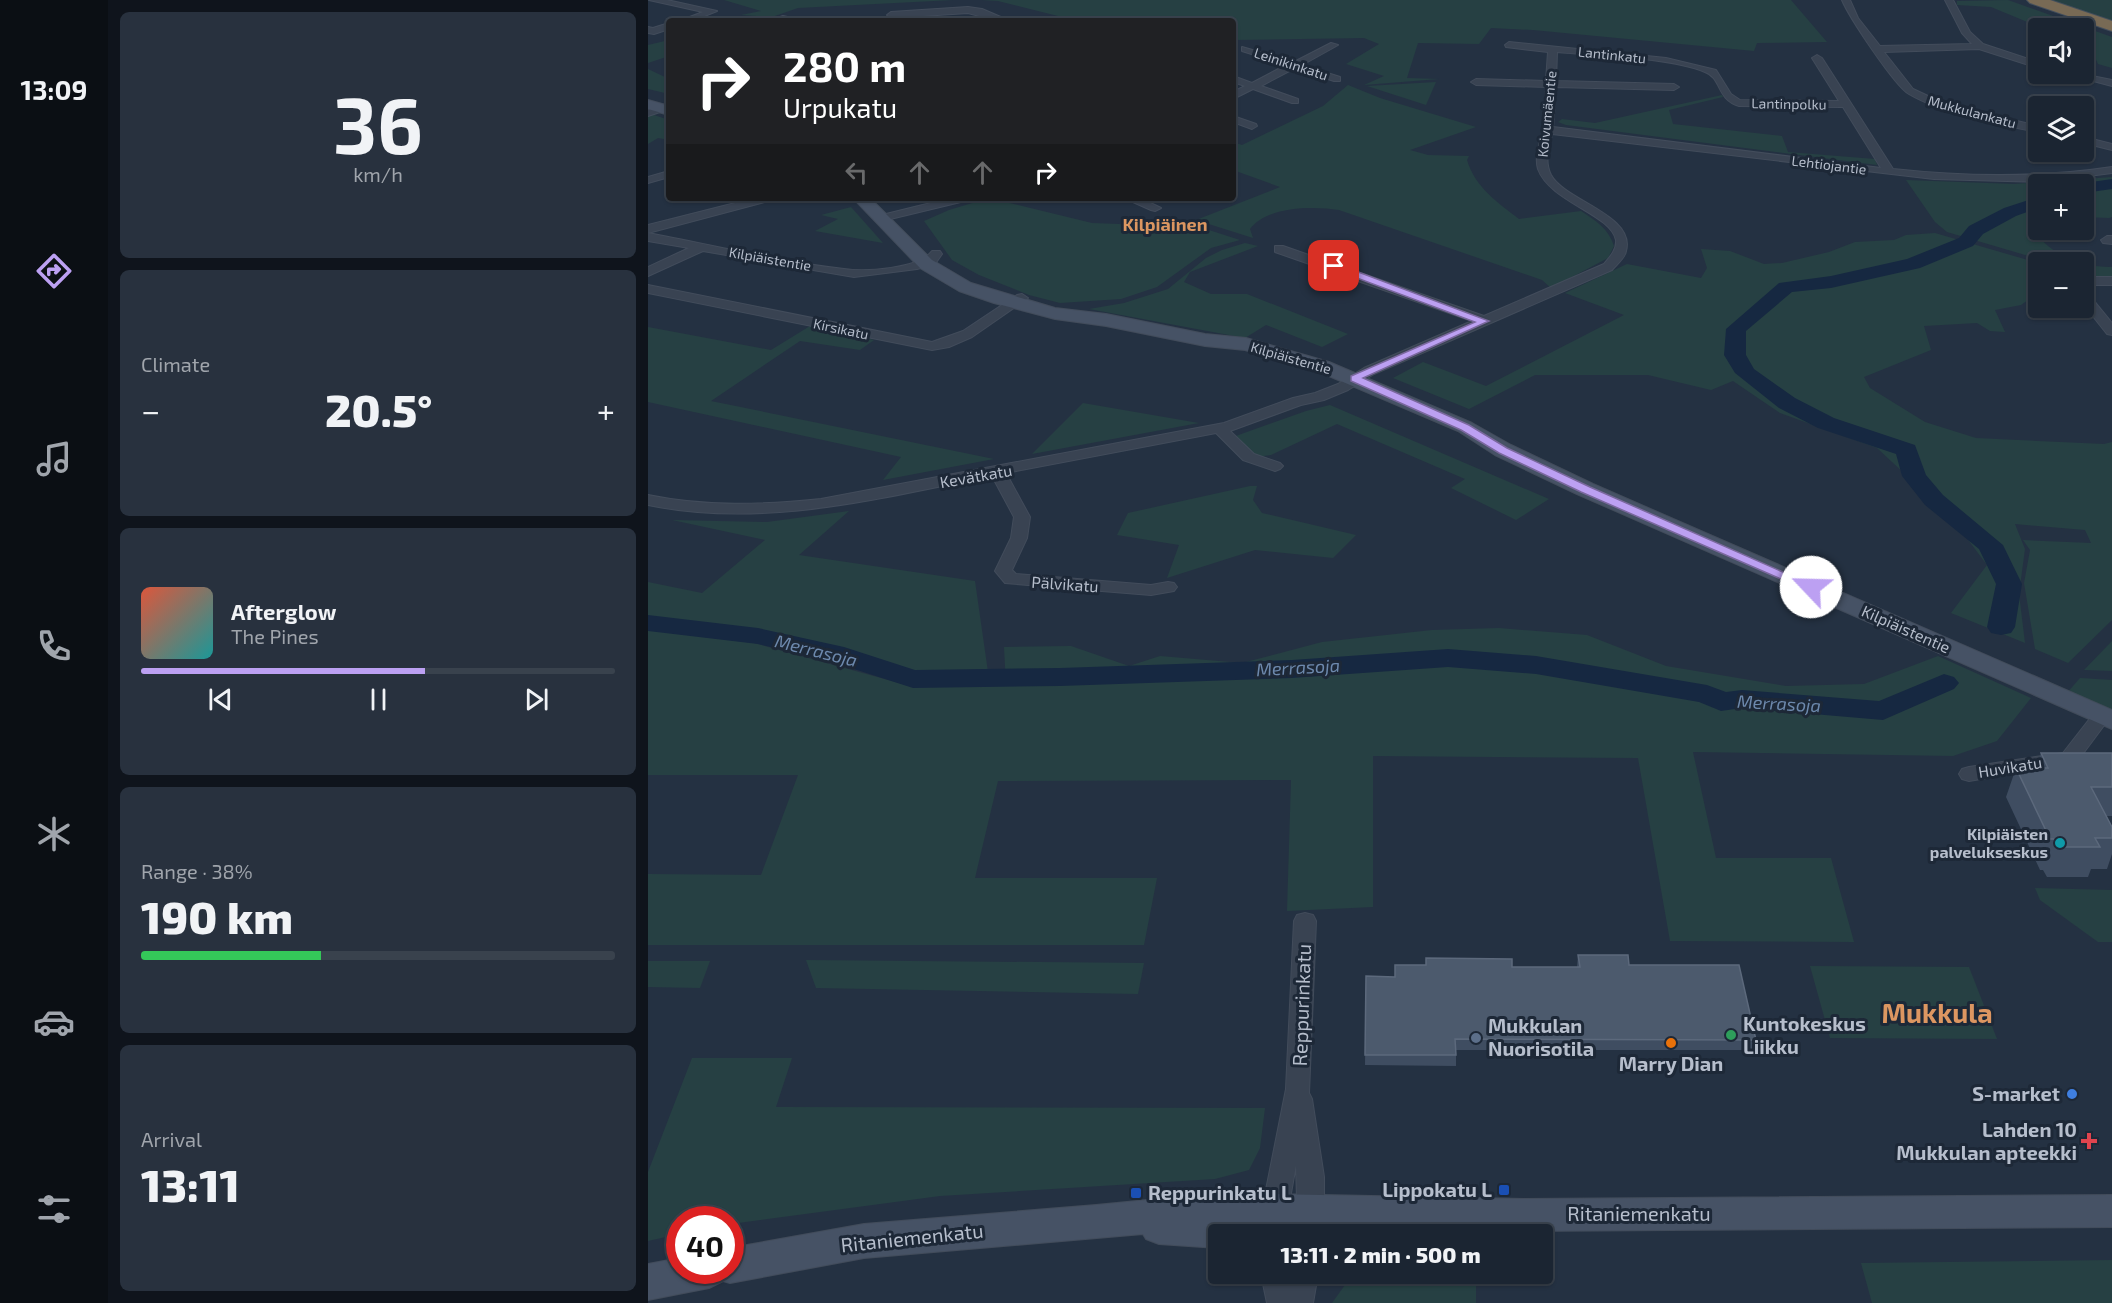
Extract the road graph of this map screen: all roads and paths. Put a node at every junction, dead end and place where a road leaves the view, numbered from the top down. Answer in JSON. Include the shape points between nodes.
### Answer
{"nodes":[{"id":1,"x":653,"y":0,"type":"edge"},
{"id":2,"x":1846,"y":0,"type":"edge"},
{"id":3,"x":1949,"y":0,"type":"edge"},
{"id":4,"x":2035,"y":0,"type":"edge"},
{"id":5,"x":2044,"y":0,"type":"edge"},
{"id":6,"x":881,"y":11,"type":"dead end"},
{"id":7,"x":891,"y":15,"type":"junction"},
{"id":8,"x":692,"y":18,"type":"edge"},
{"id":9,"x":899,"y":18,"type":"edge"},
{"id":10,"x":998,"y":18,"type":"edge"},
{"id":11,"x":2112,"y":26,"type":"edge"},
{"id":12,"x":666,"y":27,"type":"edge"},
{"id":13,"x":651,"y":31,"type":"edge"},
{"id":14,"x":1334,"y":45,"type":"dead end"},
{"id":15,"x":1509,"y":45,"type":"dead end"},
{"id":16,"x":1980,"y":46,"type":"junction"},
{"id":17,"x":1878,"y":48,"type":"junction"},
{"id":18,"x":1245,"y":49,"type":"dead end"},
{"id":19,"x":1553,"y":49,"type":"junction"},
{"id":20,"x":1817,"y":58,"type":"dead end"},
{"id":21,"x":2028,"y":62,"type":"edge"},
{"id":22,"x":1295,"y":65,"type":"junction"},
{"id":23,"x":1713,"y":71,"type":"joint"},
{"id":24,"x":1337,"y":79,"type":"dead end"},
{"id":25,"x":2094,"y":79,"type":"edge"},
{"id":26,"x":1236,"y":80,"type":"edge"},
{"id":27,"x":1476,"y":82,"type":"dead end"},
{"id":28,"x":2112,"y":83,"type":"edge"},
{"id":29,"x":1551,"y":84,"type":"junction"},
{"id":30,"x":1252,"y":86,"type":"junction"},
{"id":31,"x":1674,"y":87,"type":"dead end"},
{"id":32,"x":1236,"y":94,"type":"edge"},
{"id":33,"x":648,"y":95,"type":"edge"},
{"id":34,"x":1295,"y":101,"type":"dead end"},
{"id":35,"x":1846,"y":104,"type":"junction"},
{"id":36,"x":661,"y":107,"type":"edge"},
{"id":37,"x":1236,"y":120,"type":"edge"},
{"id":38,"x":1252,"y":126,"type":"dead end"},
{"id":39,"x":2028,"y":127,"type":"edge"},
{"id":40,"x":1548,"y":130,"type":"junction"},
{"id":41,"x":2094,"y":142,"type":"edge"},
{"id":42,"x":2112,"y":147,"type":"edge"},
{"id":43,"x":2112,"y":170,"type":"edge"},
{"id":44,"x":1889,"y":172,"type":"junction"},
{"id":45,"x":666,"y":175,"type":"edge"},
{"id":46,"x":648,"y":180,"type":"edge"},
{"id":47,"x":756,"y":201,"type":"edge"},
{"id":48,"x":866,"y":201,"type":"edge"},
{"id":49,"x":879,"y":201,"type":"edge"},
{"id":50,"x":952,"y":201,"type":"edge"},
{"id":51,"x":1138,"y":201,"type":"edge"},
{"id":52,"x":1155,"y":208,"type":"dead end"},
{"id":53,"x":890,"y":216,"type":"junction"},
{"id":54,"x":648,"y":229,"type":"edge"},
{"id":55,"x":648,"y":237,"type":"edge"},
{"id":56,"x":701,"y":247,"type":"junction"},
{"id":57,"x":1279,"y":249,"type":"dead end"},
{"id":58,"x":932,"y":259,"type":"junction"},
{"id":59,"x":648,"y":272,"type":"edge"},
{"id":60,"x":2094,"y":281,"type":"edge"},
{"id":61,"x":2112,"y":281,"type":"edge"},
{"id":62,"x":648,"y":289,"type":"edge"},
{"id":63,"x":1017,"y":300,"type":"junction"},
{"id":64,"x":2094,"y":310,"type":"edge"},
{"id":65,"x":1497,"y":316,"type":"joint"},
{"id":66,"x":1484,"y":321,"type":"junction"},
{"id":67,"x":2112,"y":331,"type":"edge"},
{"id":68,"x":1344,"y":383,"type":"junction"},
{"id":69,"x":1220,"y":429,"type":"junction"},
{"id":70,"x":1275,"y":466,"type":"dead end"},
{"id":71,"x":998,"y":472,"type":"junction"},
{"id":72,"x":648,"y":500,"type":"edge"},
{"id":73,"x":1168,"y":587,"type":"dead end"},
{"id":74,"x":2107,"y":718,"type":"edge"},
{"id":75,"x":1969,"y":774,"type":"dead end"},
{"id":76,"x":1305,"y":921,"type":"dead end"},
{"id":77,"x":1298,"y":1089,"type":"junction"},
{"id":78,"x":2112,"y":1211,"type":"edge"},
{"id":79,"x":1274,"y":1224,"type":"edge"},
{"id":80,"x":1311,"y":1224,"type":"edge"},
{"id":81,"x":1316,"y":1224,"type":"edge"},
{"id":82,"x":1553,"y":1226,"type":"edge"},
{"id":83,"x":2112,"y":1228,"type":"edge"},
{"id":84,"x":1208,"y":1230,"type":"edge"},
{"id":85,"x":744,"y":1263,"type":"edge"},
{"id":86,"x":666,"y":1278,"type":"edge"},
{"id":87,"x":648,"y":1282,"type":"edge"},
{"id":88,"x":1277,"y":1284,"type":"edge"},
{"id":89,"x":1303,"y":1284,"type":"edge"},
{"id":90,"x":1281,"y":1303,"type":"edge"},
{"id":91,"x":1299,"y":1303,"type":"edge"}],
"edges":[{"from":1,"to":8,"type":"street","via":[[713,11]]},
{"from":2,"to":17,"type":"street","name":"Mukkulankatu","via":[[1854,18]]},
{"from":3,"to":16,"type":"street","via":[[1966,33]]},
{"from":4,"to":11,"type":"highway"},
{"from":5,"to":11,"type":"highway"},
{"from":6,"to":7,"type":"street"},
{"from":7,"to":9,"type":"street"},
{"from":7,"to":10,"type":"street","via":[[968,10]]},
{"from":12,"to":13,"type":"street"},
{"from":14,"to":22,"type":"street"},
{"from":15,"to":19,"type":"street","name":"Lantinkatu"},
{"from":16,"to":17,"type":"street"},
{"from":16,"to":21,"type":"street"},
{"from":17,"to":39,"type":"street","name":"Mukkulankatu","via":[[1910,91],[1923,99]]},
{"from":18,"to":22,"type":"street","name":"Leinikinkatu"},
{"from":19,"to":23,"type":"street","name":"Lantinkatu","via":[[1676,62]]},
{"from":19,"to":29,"type":"street","name":"Koivumäentie"},
{"from":20,"to":35,"type":"street"},
{"from":22,"to":24,"type":"street","name":"Leinikinkatu"},
{"from":22,"to":30,"type":"street"},
{"from":23,"to":35,"type":"street","name":"Lantinpolku","via":[[1732,101]]},
{"from":25,"to":28,"type":"street"},
{"from":26,"to":30,"type":"street"},
{"from":27,"to":29,"type":"street"},
{"from":29,"to":31,"type":"street"},
{"from":29,"to":40,"type":"street","name":"Koivumäentie"},
{"from":30,"to":32,"type":"street"},
{"from":30,"to":34,"type":"street"},
{"from":33,"to":36,"type":"street"},
{"from":35,"to":44,"type":"street"},
{"from":37,"to":38,"type":"street"},
{"from":40,"to":44,"type":"street","name":"Lehtiojantie"},
{"from":40,"to":65,"type":"street","name":"Koivumäentie","via":[[1541,162],[1549,181],[1607,221],[1619,234],[1623,246],[1620,258],[1608,267]]},
{"from":41,"to":42,"type":"street"},
{"from":43,"to":44,"type":"street","name":"Lehtiojantie","via":[[2004,178]]},
{"from":45,"to":46,"type":"street"},
{"from":47,"to":54,"type":"street"},
{"from":48,"to":53,"type":"street"},
{"from":49,"to":53,"type":"street"},
{"from":50,"to":53,"type":"street"},
{"from":51,"to":52,"type":"street"},
{"from":53,"to":58,"type":"street"},
{"from":55,"to":56,"type":"street","name":"Kilpiäistentie"},
{"from":56,"to":58,"type":"street","name":"Kilpiäistentie","via":[[844,273],[867,273]]},
{"from":56,"to":59,"type":"street"},
{"from":57,"to":66,"type":"street"},
{"from":58,"to":63,"type":"street","name":"Kilpiäistentie","via":[[965,287]]},
{"from":60,"to":61,"type":"street"},
{"from":62,"to":63,"type":"street","name":"Kirsikatu","via":[[932,346],[958,340]]},
{"from":63,"to":68,"type":"street","name":"Kilpiäistentie","via":[[1055,313],[1205,340]]},
{"from":64,"to":67,"type":"street"},
{"from":65,"to":66,"type":"street","name":"Kevätkatu"},
{"from":66,"to":68,"type":"street","name":"Kevätkatu"},
{"from":68,"to":69,"type":"street","name":"Kevätkatu","via":[[1319,397]]},
{"from":68,"to":74,"type":"street","name":"Kilpiäistentie"},
{"from":69,"to":70,"type":"street","via":[[1240,454],[1253,462]]},
{"from":69,"to":71,"type":"street","name":"Kevätkatu"},
{"from":71,"to":72,"type":"street","name":"Kevätkatu","via":[[785,507],[716,508]]},
{"from":71,"to":73,"type":"street","name":"Pälvikatu","via":[[1022,517],[1019,538],[1003,571],[1011,579],[1151,590]]},
{"from":74,"to":75,"type":"street","name":"Huvikatu","via":[[2069,758]]},
{"from":76,"to":77,"type":"street","name":"Reppurinkatu"},
{"from":77,"to":79,"type":"street","name":"Reppurinkatu"},
{"from":77,"to":80,"type":"street","name":"Reppurinkatu","via":[[1308,1140]]},
{"from":78,"to":81,"type":"street","name":"Ritaniemenkatu","via":[[1370,1213]]},
{"from":82,"to":83,"type":"street","name":"Ritaniemenkatu"},
{"from":84,"to":85,"type":"street","name":"Ritaniemenkatu","via":[[1096,1222],[864,1241]]},
{"from":86,"to":87,"type":"street"},
{"from":88,"to":90,"type":"street"},
{"from":89,"to":91,"type":"street"}]}
